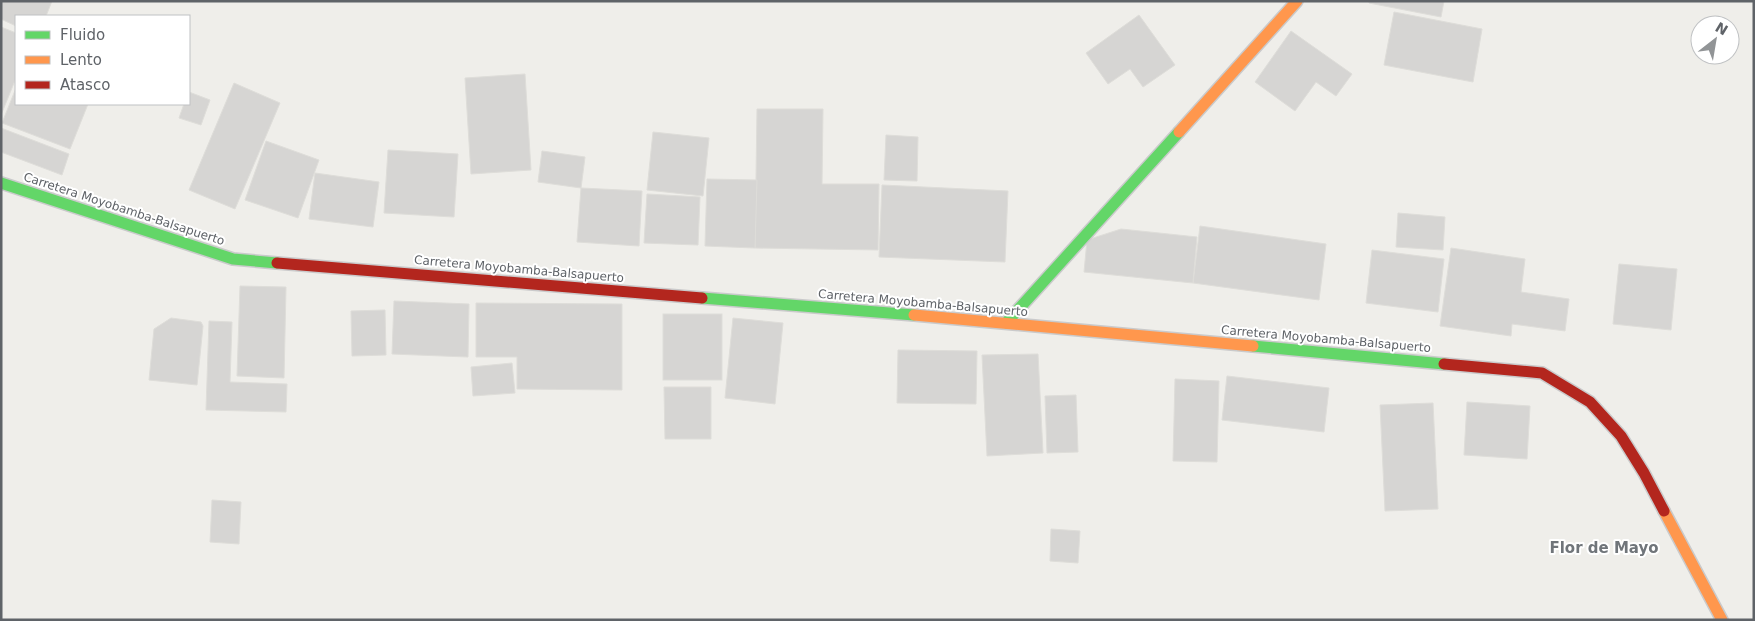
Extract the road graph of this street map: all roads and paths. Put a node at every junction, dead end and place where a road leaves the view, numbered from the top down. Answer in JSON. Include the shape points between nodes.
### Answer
{"nodes":[{"id":1,"x":1297,"y":1,"type":"edge"},
{"id":2,"x":1,"y":183,"type":"edge"},
{"id":3,"x":1006,"y":323,"type":"junction"},
{"id":4,"x":1722,"y":620,"type":"edge"}],
"edges":[{"from":1,"to":3,"type":"street"},
{"from":2,"to":3,"type":"street","name":"Carretera Moyobamba-Balsapuerto","via":[[233,258]]},
{"from":3,"to":4,"type":"street","name":"Carretera Moyobamba-Balsapuerto","via":[[1542,373],[1590,402],[1622,436]]}]}
